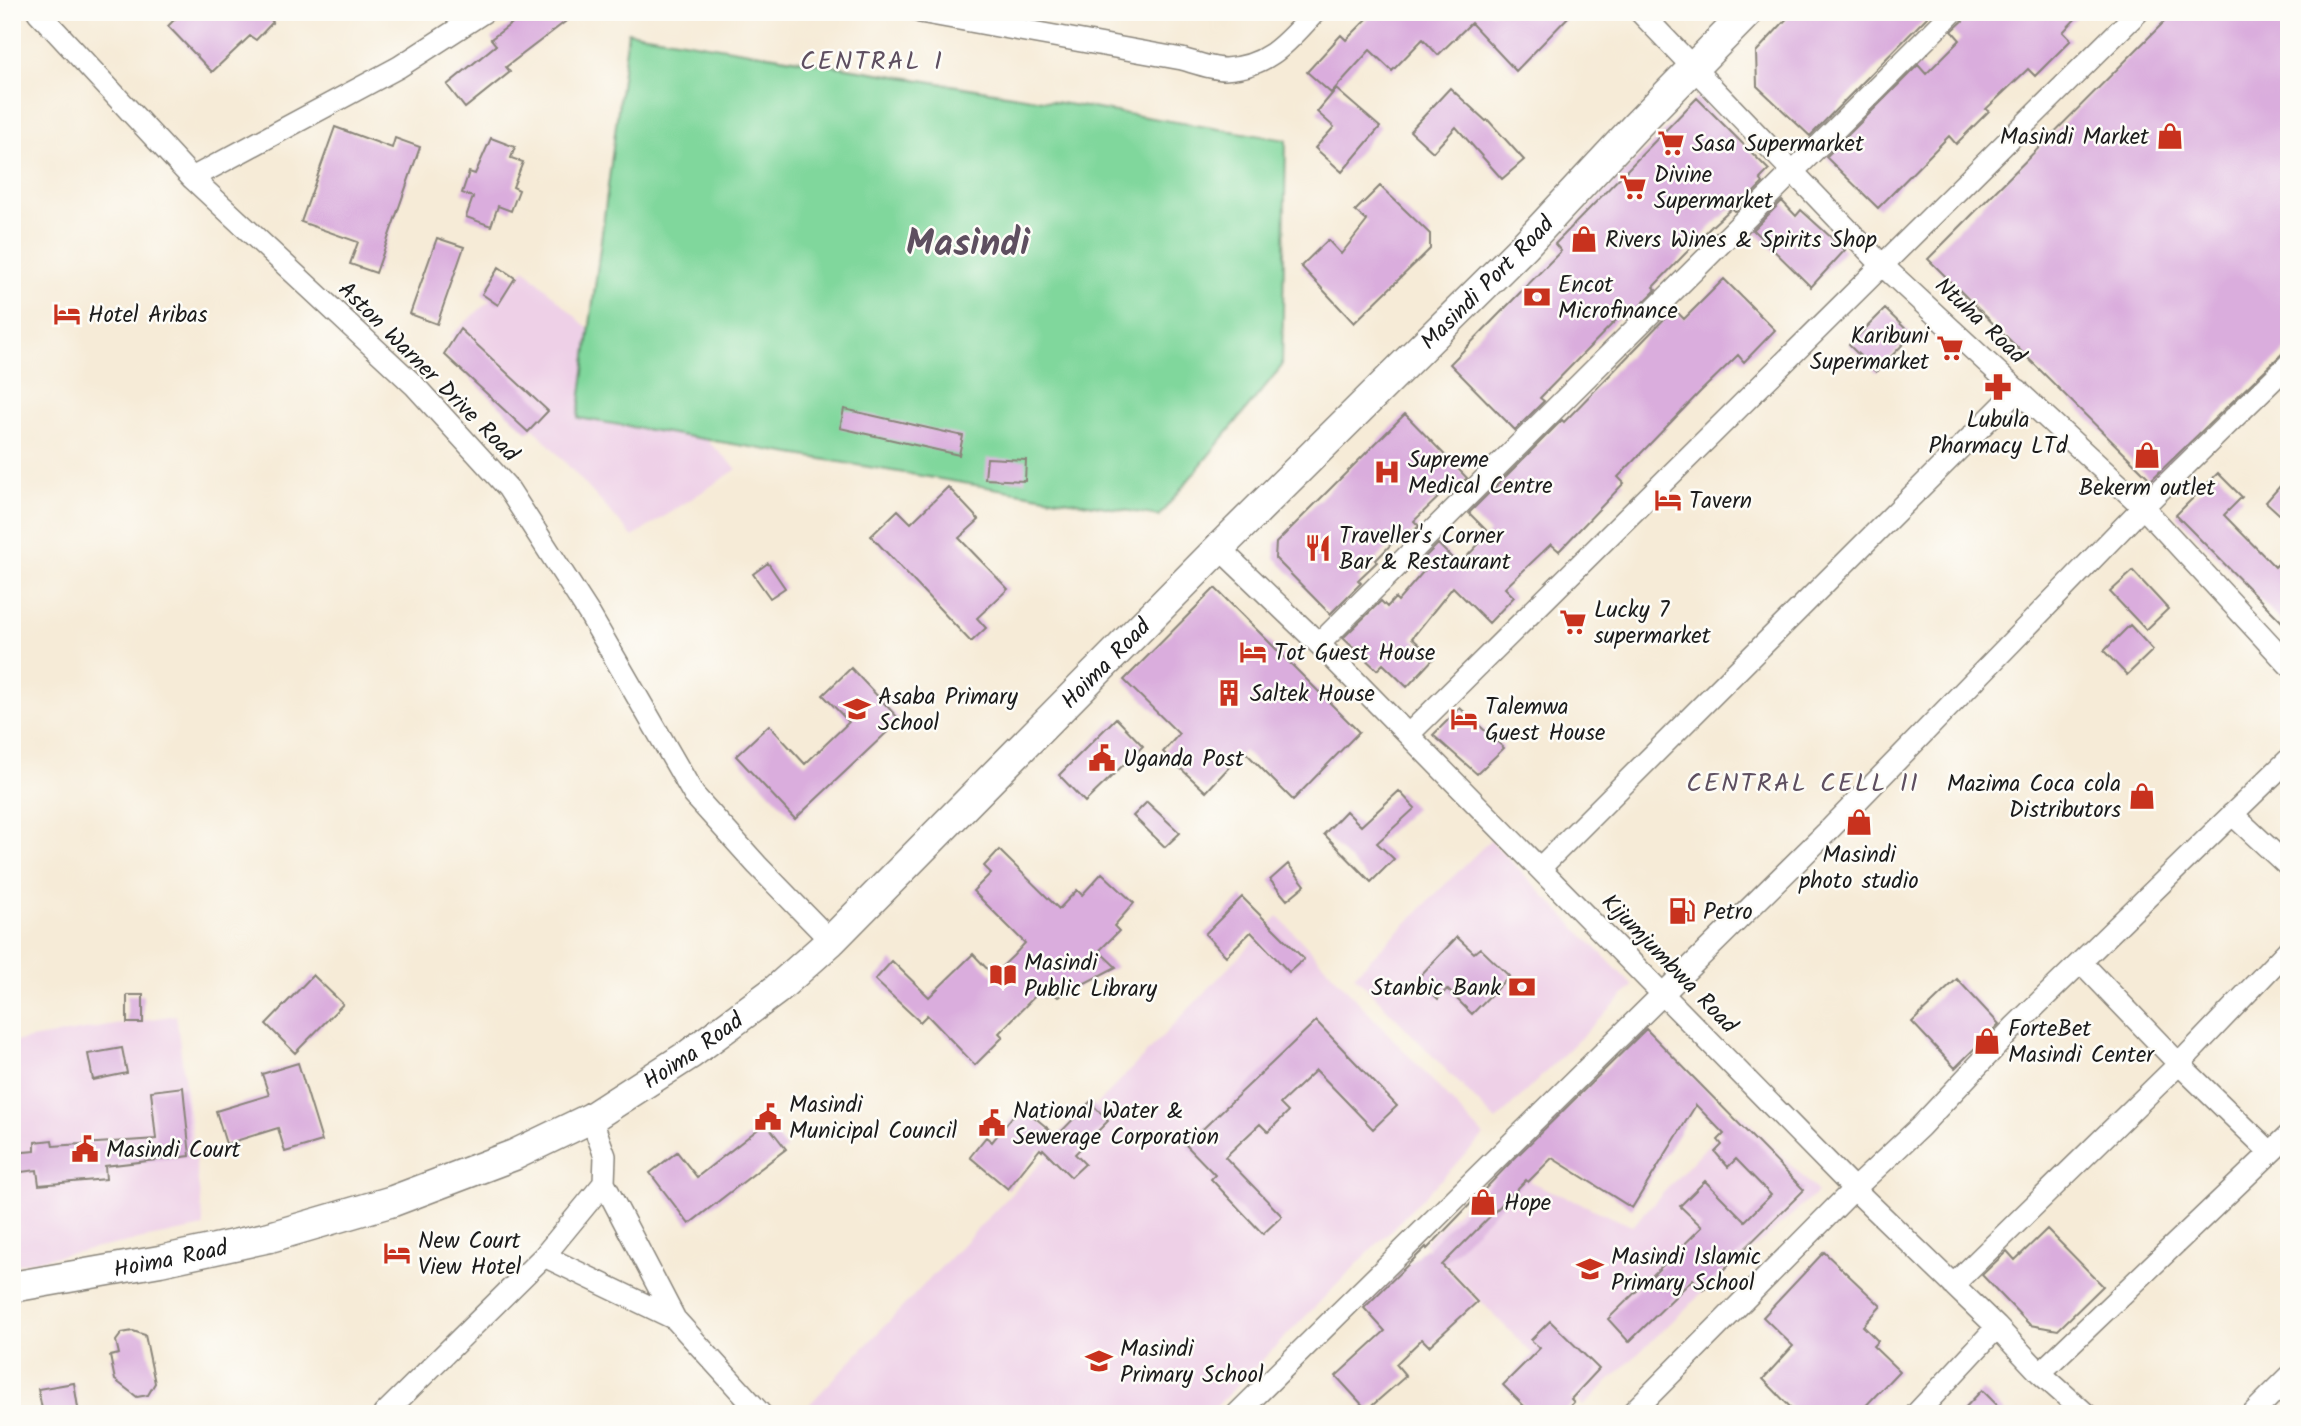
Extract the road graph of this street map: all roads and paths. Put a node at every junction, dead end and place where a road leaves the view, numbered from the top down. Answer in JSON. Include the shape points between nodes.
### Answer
{"nodes":[{"id":1,"x":38,"y":12,"type":"edge"},
{"id":2,"x":484,"y":12,"type":"edge"},
{"id":3,"x":920,"y":12,"type":"edge"},
{"id":4,"x":1315,"y":12,"type":"edge"},
{"id":5,"x":1640,"y":12,"type":"edge"},
{"id":6,"x":1748,"y":12,"type":"edge"},
{"id":7,"x":1953,"y":12,"type":"edge"},
{"id":8,"x":2138,"y":12,"type":"edge"},
{"id":9,"x":1693,"y":67,"type":"junction"},
{"id":10,"x":1794,"y":172,"type":"junction"},
{"id":11,"x":192,"y":178,"type":"junction"},
{"id":12,"x":1882,"y":265,"type":"junction"},
{"id":13,"x":2289,"y":364,"type":"edge"},
{"id":14,"x":2018,"y":390,"type":"junction"},
{"id":15,"x":2143,"y":507,"type":"junction"},
{"id":16,"x":1219,"y":548,"type":"junction"},
{"id":17,"x":1319,"y":643,"type":"junction"},
{"id":18,"x":2289,"y":665,"type":"edge"},
{"id":19,"x":1409,"y":734,"type":"junction"},
{"id":20,"x":2289,"y":759,"type":"edge"},
{"id":21,"x":2232,"y":814,"type":"junction"},
{"id":22,"x":2289,"y":867,"type":"edge"},
{"id":23,"x":1541,"y":868,"type":"junction"},
{"id":24,"x":831,"y":941,"type":"junction"},
{"id":25,"x":2289,"y":949,"type":"edge"},
{"id":26,"x":2081,"y":962,"type":"junction"},
{"id":27,"x":1662,"y":993,"type":"junction"},
{"id":28,"x":2179,"y":1064,"type":"junction"},
{"id":29,"x":590,"y":1118,"type":"junction"},
{"id":30,"x":2289,"y":1135,"type":"edge"},
{"id":31,"x":2270,"y":1152,"type":"junction"},
{"id":32,"x":604,"y":1183,"type":"junction"},
{"id":33,"x":1854,"y":1189,"type":"junction"},
{"id":34,"x":544,"y":1256,"type":"junction"},
{"id":35,"x":1953,"y":1285,"type":"junction"},
{"id":36,"x":12,"y":1287,"type":"edge"},
{"id":37,"x":675,"y":1319,"type":"junction"},
{"id":38,"x":1997,"y":1327,"type":"junction"},
{"id":39,"x":2040,"y":1373,"type":"junction"},
{"id":40,"x":2289,"y":1377,"type":"edge"},
{"id":41,"x":384,"y":1414,"type":"edge"},
{"id":42,"x":761,"y":1414,"type":"edge"},
{"id":43,"x":1237,"y":1414,"type":"edge"},
{"id":44,"x":1631,"y":1414,"type":"edge"},
{"id":45,"x":1916,"y":1414,"type":"edge"},
{"id":46,"x":2086,"y":1414,"type":"edge"},
{"id":47,"x":2252,"y":1414,"type":"edge"}],
"edges":[{"from":1,"to":11,"type":"street","name":"Aston Warner Drive Road"},
{"from":2,"to":11,"type":"street","via":[[399,67]]},
{"from":3,"to":4,"type":"street","via":[[1223,69],[1251,65],[1278,51]]},
{"from":5,"to":9,"type":"street","name":"Ntuha Road"},
{"from":6,"to":9,"type":"main road","name":"Masindi Port Road"},
{"from":7,"to":10,"type":"street"},
{"from":8,"to":12,"type":"street"},
{"from":9,"to":10,"type":"street","name":"Ntuha Road"},
{"from":9,"to":16,"type":"main road","name":"Masindi Port Road","via":[[1525,245]]},
{"from":10,"to":12,"type":"street","name":"Ntuha Road"},
{"from":10,"to":17,"type":"street"},
{"from":11,"to":24,"type":"street","name":"Aston Warner Drive Road","via":[[414,386],[508,488],[590,615],[694,795]]},
{"from":12,"to":14,"type":"street","name":"Ntuha Road"},
{"from":12,"to":19,"type":"street"},
{"from":13,"to":15,"type":"street"},
{"from":14,"to":15,"type":"street","name":"Ntuha Road"},
{"from":14,"to":23,"type":"street"},
{"from":15,"to":18,"type":"street","name":"Ntuha Road"},
{"from":15,"to":27,"type":"street","via":[[1830,829]]},
{"from":16,"to":17,"type":"street","name":"Kijumjumbwa Road"},
{"from":16,"to":24,"type":"main road","name":"Hoima Road"},
{"from":17,"to":19,"type":"street","name":"Kijumjumbwa Road"},
{"from":19,"to":23,"type":"street","name":"Kijumjumbwa Road"},
{"from":20,"to":21,"type":"street"},
{"from":21,"to":22,"type":"street"},
{"from":21,"to":26,"type":"street"},
{"from":23,"to":27,"type":"street","name":"Kijumjumbwa Road"},
{"from":24,"to":29,"type":"main road","name":"Hoima Road","via":[[690,1054]]},
{"from":25,"to":28,"type":"street"},
{"from":26,"to":28,"type":"street"},
{"from":26,"to":33,"type":"street"},
{"from":27,"to":33,"type":"street","name":"Kijumjumbwa Road"},
{"from":27,"to":43,"type":"street"},
{"from":28,"to":31,"type":"street"},
{"from":28,"to":35,"type":"street"},
{"from":29,"to":32,"type":"street","via":[[605,1156]]},
{"from":29,"to":36,"type":"main road","name":"Hoima Road","via":[[514,1155],[393,1201],[257,1240]]},
{"from":30,"to":31,"type":"street"},
{"from":31,"to":39,"type":"street"},
{"from":32,"to":34,"type":"street"},
{"from":32,"to":37,"type":"street"},
{"from":33,"to":35,"type":"street","name":"Kijumjumbwa Road"},
{"from":33,"to":44,"type":"street"},
{"from":34,"to":37,"type":"street"},
{"from":34,"to":41,"type":"street"},
{"from":35,"to":38,"type":"street","name":"Kijumjumbwa Road"},
{"from":37,"to":42,"type":"street"},
{"from":38,"to":39,"type":"street","name":"Kijumjumbwa Road"},
{"from":38,"to":45,"type":"street"},
{"from":39,"to":46,"type":"street","name":"Kijumjumbwa Road"},
{"from":40,"to":47,"type":"street"}]}
